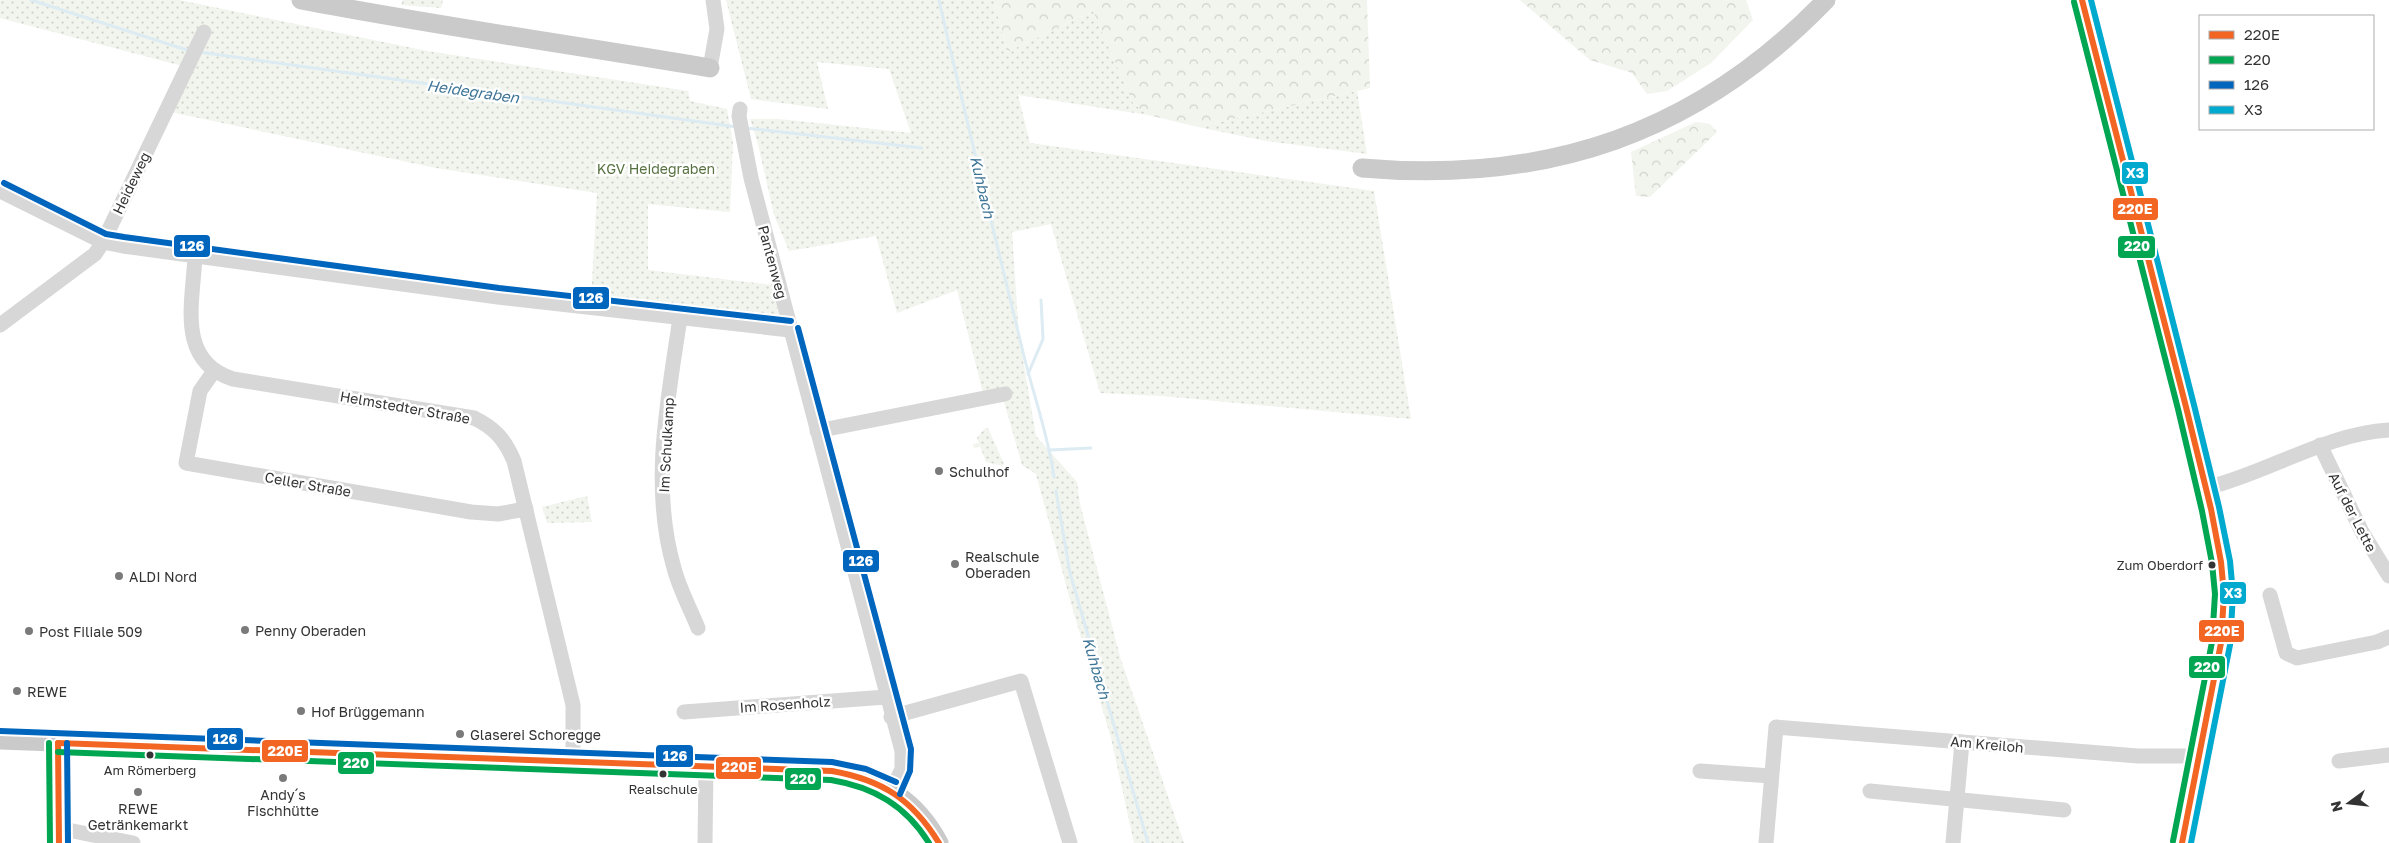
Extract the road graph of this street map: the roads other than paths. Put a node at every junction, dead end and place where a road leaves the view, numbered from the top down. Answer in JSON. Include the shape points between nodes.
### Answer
{"nodes":[{"id":1,"x":301,"y":0,"type":"edge"},
{"id":2,"x":713,"y":0,"type":"edge"},
{"id":3,"x":1826,"y":0,"type":"edge"},
{"id":4,"x":2082,"y":0,"type":"edge"},
{"id":5,"x":204,"y":32,"type":"dead end"},
{"id":6,"x":710,"y":68,"type":"joint"},
{"id":7,"x":740,"y":114,"type":"dead end"},
{"id":8,"x":1362,"y":168,"type":"dead end"},
{"id":9,"x":0,"y":192,"type":"edge"},
{"id":10,"x":103,"y":242,"type":"junction"},
{"id":11,"x":195,"y":256,"type":"junction"},
{"id":12,"x":680,"y":318,"type":"junction"},
{"id":13,"x":0,"y":325,"type":"edge"},
{"id":14,"x":790,"y":330,"type":"junction"},
{"id":15,"x":214,"y":371,"type":"junction"},
{"id":16,"x":1006,"y":394,"type":"dead end"},
{"id":17,"x":2389,"y":430,"type":"edge"},
{"id":18,"x":816,"y":432,"type":"junction"},
{"id":19,"x":2320,"y":445,"type":"junction"},
{"id":20,"x":2206,"y":488,"type":"junction"},
{"id":21,"x":526,"y":509,"type":"junction"},
{"id":22,"x":2389,"y":576,"type":"edge"},
{"id":23,"x":2270,"y":596,"type":"dead end"},
{"id":24,"x":698,"y":628,"type":"dead end"},
{"id":25,"x":2389,"y":637,"type":"edge"},
{"id":26,"x":886,"y":697,"type":"junction"},
{"id":27,"x":684,"y":712,"type":"dead end"},
{"id":28,"x":891,"y":717,"type":"junction"},
{"id":29,"x":0,"y":740,"type":"edge"},
{"id":30,"x":1962,"y":742,"type":"junction"},
{"id":31,"x":58,"y":743,"type":"junction"},
{"id":32,"x":2389,"y":755,"type":"edge"},
{"id":33,"x":2198,"y":756,"type":"junction"},
{"id":34,"x":573,"y":761,"type":"junction"},
{"id":35,"x":2339,"y":761,"type":"dead end"},
{"id":36,"x":706,"y":767,"type":"junction"},
{"id":37,"x":1700,"y":771,"type":"dead end"},
{"id":38,"x":1771,"y":776,"type":"junction"},
{"id":39,"x":892,"y":790,"type":"junction"},
{"id":40,"x":1870,"y":791,"type":"dead end"},
{"id":41,"x":1957,"y":799,"type":"junction"},
{"id":42,"x":2064,"y":810,"type":"dead end"},
{"id":43,"x":58,"y":828,"type":"junction"},
{"id":44,"x":58,"y":843,"type":"edge"},
{"id":45,"x":133,"y":843,"type":"edge"},
{"id":46,"x":705,"y":843,"type":"edge"},
{"id":47,"x":938,"y":843,"type":"edge"},
{"id":48,"x":1070,"y":843,"type":"edge"},
{"id":49,"x":1766,"y":843,"type":"edge"},
{"id":50,"x":1953,"y":843,"type":"edge"},
{"id":51,"x":2182,"y":843,"type":"edge"}],
"edges":[{"from":1,"to":6,"type":"main road"},
{"from":2,"to":6,"type":"street","via":[[717,29]]},
{"from":3,"to":8,"type":"main road","via":[[1790,36],[1723,88],[1678,114],[1625,137],[1562,156],[1498,169],[1434,172]]},
{"from":4,"to":20,"type":"main road"},
{"from":5,"to":10,"type":"street","name":"Heideweg"},
{"from":7,"to":14,"type":"street","name":"Pantenweg","via":[[751,178]]},
{"from":9,"to":10,"type":"street"},
{"from":10,"to":11,"type":"street"},
{"from":10,"to":13,"type":"street","name":"Heideweg","via":[[95,254]]},
{"from":11,"to":12,"type":"street"},
{"from":11,"to":15,"type":"street","name":"Helmstedter Straße","via":[[192,334],[197,352]]},
{"from":12,"to":14,"type":"street"},
{"from":12,"to":24,"type":"street","name":"Im Schulkamp","via":[[668,394],[663,493],[674,568]]},
{"from":14,"to":18,"type":"street","name":"Pantenweg"},
{"from":15,"to":21,"type":"street","name":"Helmstedter Straße","via":[[233,379],[474,418],[486,423],[503,439],[514,461]]},
{"from":15,"to":21,"type":"street","name":"Celler Straße","via":[[200,391],[186,463],[453,509],[498,514]]},
{"from":16,"to":18,"type":"street"},
{"from":17,"to":19,"type":"street"},
{"from":18,"to":26,"type":"street","name":"Pantenweg"},
{"from":19,"to":20,"type":"street","via":[[2233,481]]},
{"from":19,"to":22,"type":"street","name":"Auf der Lette","via":[[2362,532]]},
{"from":20,"to":33,"type":"main road","via":[[2221,562],[2224,614]]},
{"from":21,"to":34,"type":"street","name":"Helmstedter Straße","via":[[573,705]]},
{"from":23,"to":25,"type":"street","via":[[2286,653],[2297,658]]},
{"from":26,"to":27,"type":"street","name":"Im Rosenholz"},
{"from":26,"to":28,"type":"street","name":"Pantenweg"},
{"from":28,"to":39,"type":"street","name":"Pantenweg","via":[[903,759]]},
{"from":28,"to":48,"type":"street","via":[[1021,681]]},
{"from":29,"to":31,"type":"main road"},
{"from":30,"to":33,"type":"street","name":"Am Kreiloh","via":[[2138,756]]},
{"from":30,"to":38,"type":"street","name":"Am Kreiloh","via":[[1776,727]]},
{"from":30,"to":41,"type":"street"},
{"from":31,"to":34,"type":"main road"},
{"from":31,"to":43,"type":"street"},
{"from":32,"to":35,"type":"street"},
{"from":33,"to":51,"type":"main road"},
{"from":34,"to":36,"type":"main road"},
{"from":36,"to":39,"type":"main road","via":[[847,773]]},
{"from":36,"to":46,"type":"street"},
{"from":37,"to":38,"type":"street"},
{"from":38,"to":49,"type":"street"},
{"from":39,"to":47,"type":"main road","via":[[915,809]]},
{"from":40,"to":41,"type":"street"},
{"from":41,"to":42,"type":"street"},
{"from":41,"to":50,"type":"street"},
{"from":43,"to":44,"type":"street"},
{"from":43,"to":45,"type":"street"}]}
